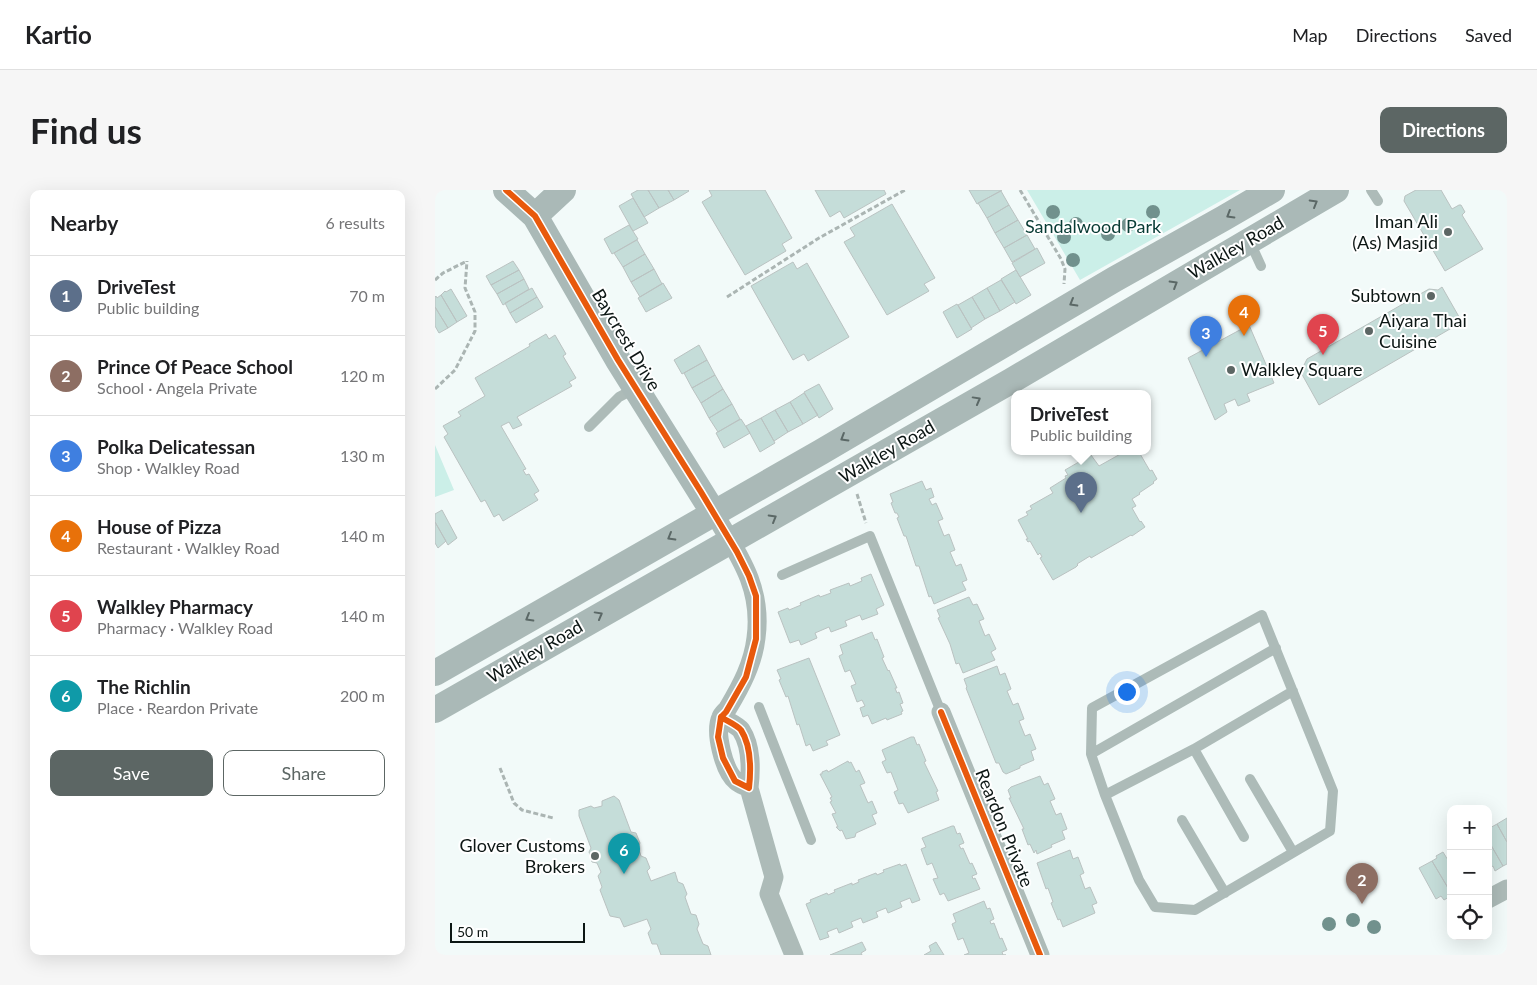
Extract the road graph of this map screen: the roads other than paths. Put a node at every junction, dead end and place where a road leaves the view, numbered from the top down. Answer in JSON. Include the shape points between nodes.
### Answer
{"nodes":[{"id":1,"x":506,"y":190,"type":"edge"},
{"id":2,"x":563,"y":190,"type":"edge"},
{"id":3,"x":1272,"y":190,"type":"edge"},
{"id":4,"x":1336,"y":190,"type":"edge"},
{"id":5,"x":1371,"y":190,"type":"edge"},
{"id":6,"x":1378,"y":201,"type":"dead end"},
{"id":7,"x":535,"y":216,"type":"junction"},
{"id":8,"x":1249,"y":241,"type":"junction"},
{"id":9,"x":1261,"y":266,"type":"dead end"},
{"id":10,"x":636,"y":387,"type":"junction"},
{"id":11,"x":589,"y":427,"type":"dead end"},
{"id":12,"x":713,"y":512,"type":"junction"},
{"id":13,"x":731,"y":542,"type":"junction"},
{"id":14,"x":782,"y":575,"type":"dead end"},
{"id":15,"x":1276,"y":648,"type":"junction"},
{"id":16,"x":435,"y":673,"type":"edge"},
{"id":17,"x":1293,"y":690,"type":"junction"},
{"id":18,"x":759,"y":707,"type":"dead end"},
{"id":19,"x":435,"y":710,"type":"edge"},
{"id":20,"x":941,"y":712,"type":"joint"},
{"id":21,"x":721,"y":717,"type":"junction"},
{"id":22,"x":1194,"y":749,"type":"junction"},
{"id":23,"x":1091,"y":754,"type":"junction"},
{"id":24,"x":1250,"y":779,"type":"dead end"},
{"id":25,"x":749,"y":788,"type":"junction"},
{"id":26,"x":1105,"y":795,"type":"junction"},
{"id":27,"x":1182,"y":820,"type":"dead end"},
{"id":28,"x":1244,"y":837,"type":"dead end"},
{"id":29,"x":811,"y":840,"type":"dead end"},
{"id":30,"x":1293,"y":852,"type":"junction"},
{"id":31,"x":1507,"y":889,"type":"edge"},
{"id":32,"x":1225,"y":893,"type":"junction"},
{"id":33,"x":1492,"y":897,"type":"edge"},
{"id":34,"x":793,"y":955,"type":"edge"},
{"id":35,"x":1040,"y":955,"type":"edge"}],
"edges":[{"from":1,"to":7,"type":"main road","name":"Baycrest Drive"},
{"from":2,"to":7,"type":"main road"},
{"from":3,"to":12,"type":"main road","name":"Walkley Road","one_way":true},
{"from":8,"to":4,"type":"main road","name":"Walkley Road","one_way":true},
{"from":5,"to":6,"type":"lane"},
{"from":7,"to":10,"type":"main road","name":"Baycrest Drive"},
{"from":8,"to":9,"type":"lane"},
{"from":13,"to":8,"type":"main road","name":"Walkley Road","one_way":true},
{"from":10,"to":11,"type":"lane","via":[[619,397]]},
{"from":10,"to":12,"type":"main road","name":"Baycrest Drive"},
{"from":12,"to":13,"type":"street"},
{"from":12,"to":16,"type":"main road","name":"Walkley Road","one_way":true},
{"from":19,"to":13,"type":"main road","name":"Walkley Road","one_way":true},
{"from":13,"to":21,"type":"street","via":[[756,596],[756,639],[746,677]]},
{"from":14,"to":20,"type":"lane","via":[[870,536]]},
{"from":15,"to":17,"type":"lane"},
{"from":15,"to":23,"type":"lane"},
{"from":15,"to":23,"type":"lane","via":[[1262,615],[1092,708]]},
{"from":17,"to":22,"type":"lane"},
{"from":17,"to":30,"type":"lane","via":[[1333,791],[1330,831]]},
{"from":18,"to":29,"type":"lane"},
{"from":20,"to":35,"type":"street","name":"Reardon Private"},
{"from":21,"to":25,"type":"street","via":[[718,738],[723,758],[735,781]]},
{"from":21,"to":25,"type":"street","via":[[740,729],[747,746],[751,762]]},
{"from":22,"to":26,"type":"lane"},
{"from":22,"to":28,"type":"lane"},
{"from":23,"to":26,"type":"lane"},
{"from":24,"to":30,"type":"lane"},
{"from":25,"to":34,"type":"street","via":[[774,877],[769,894]]},
{"from":26,"to":32,"type":"lane","via":[[1139,880],[1155,907],[1195,910]]},
{"from":27,"to":32,"type":"lane"},
{"from":30,"to":32,"type":"lane"},
{"from":31,"to":33,"type":"street"}]}
